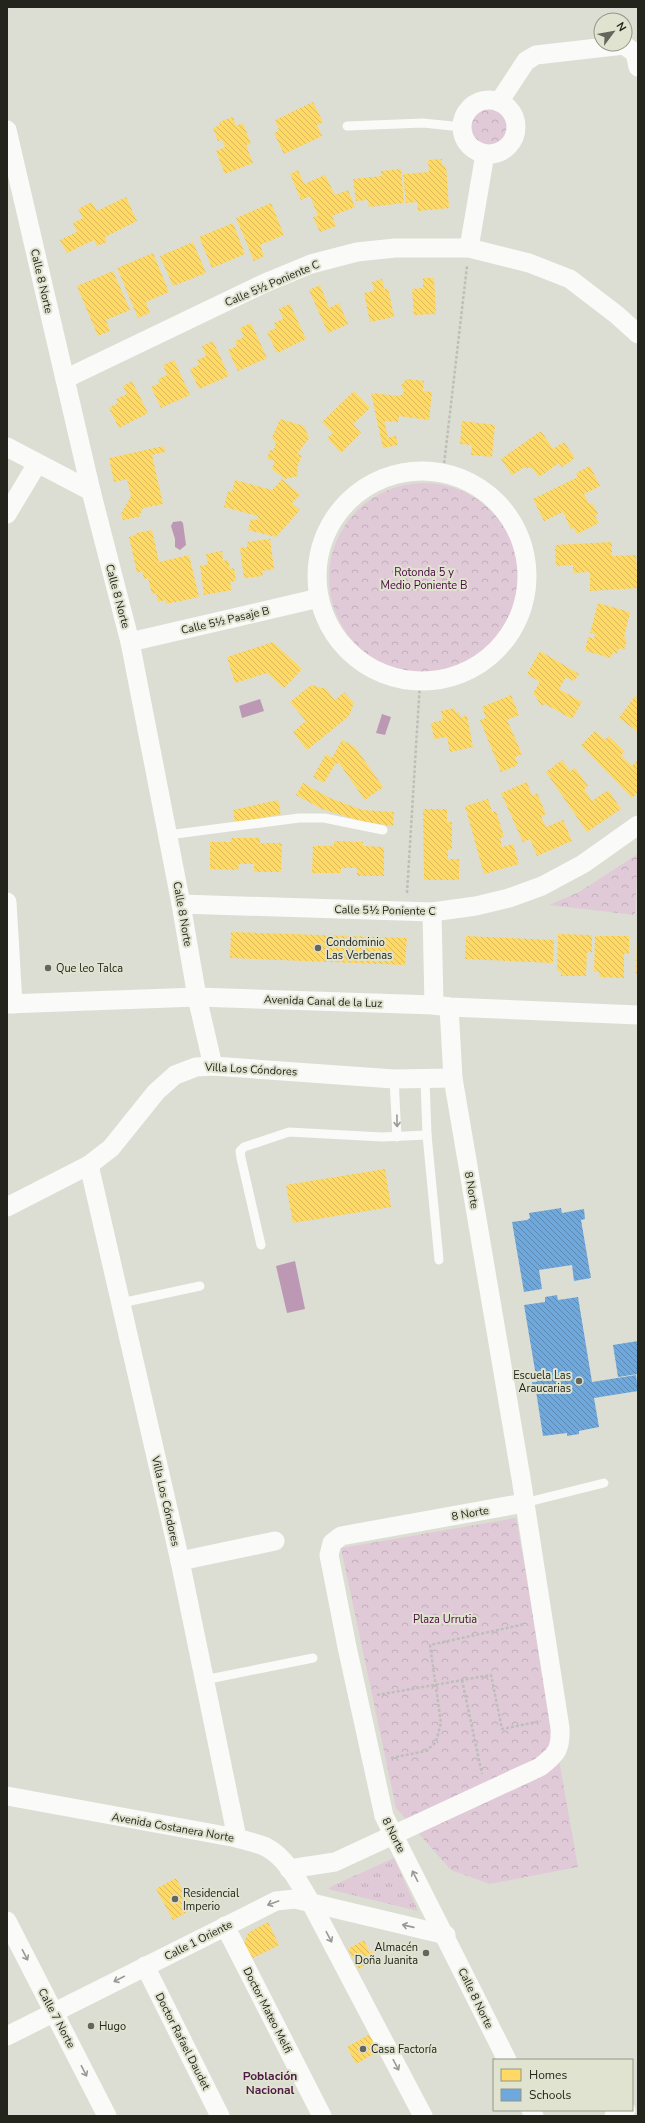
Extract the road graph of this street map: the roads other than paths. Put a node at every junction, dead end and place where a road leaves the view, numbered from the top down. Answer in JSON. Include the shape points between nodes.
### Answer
{"nodes":[{"id":1,"x":638,"y":67,"type":"edge"},
{"id":2,"x":499,"y":102,"type":"junction"},
{"id":3,"x":347,"y":126,"type":"dead end"},
{"id":4,"x":462,"y":127,"type":"junction"},
{"id":5,"x":7,"y":130,"type":"edge"},
{"id":6,"x":484,"y":154,"type":"junction"},
{"id":7,"x":469,"y":248,"type":"junction"},
{"id":8,"x":638,"y":334,"type":"edge"},
{"id":9,"x":65,"y":379,"type":"junction"},
{"id":10,"x":7,"y":447,"type":"edge"},
{"id":11,"x":37,"y":464,"type":"junction"},
{"id":12,"x":91,"y":491,"type":"junction"},
{"id":13,"x":7,"y":514,"type":"edge"},
{"id":14,"x":319,"y":598,"type":"junction"},
{"id":15,"x":130,"y":642,"type":"junction"},
{"id":16,"x":638,"y":825,"type":"edge"},
{"id":17,"x":383,"y":830,"type":"dead end"},
{"id":18,"x":168,"y":835,"type":"junction"},
{"id":19,"x":631,"y":837,"type":"edge"},
{"id":20,"x":7,"y":902,"type":"edge"},
{"id":21,"x":182,"y":904,"type":"junction"},
{"id":22,"x":432,"y":912,"type":"junction"},
{"id":23,"x":197,"y":997,"type":"junction"},
{"id":24,"x":10,"y":1004,"type":"edge"},
{"id":25,"x":441,"y":1006,"type":"junction"},
{"id":26,"x":638,"y":1015,"type":"edge"},
{"id":27,"x":214,"y":1066,"type":"junction"},
{"id":28,"x":453,"y":1078,"type":"junction"},
{"id":29,"x":394,"y":1079,"type":"junction"},
{"id":30,"x":425,"y":1080,"type":"junction"},
{"id":31,"x":427,"y":1135,"type":"junction"},
{"id":32,"x":397,"y":1137,"type":"junction"},
{"id":33,"x":89,"y":1165,"type":"junction"},
{"id":34,"x":7,"y":1207,"type":"edge"},
{"id":35,"x":261,"y":1245,"type":"dead end"},
{"id":36,"x":439,"y":1260,"type":"dead end"},
{"id":37,"x":200,"y":1286,"type":"dead end"},
{"id":38,"x":121,"y":1303,"type":"junction"},
{"id":39,"x":604,"y":1483,"type":"dead end"},
{"id":40,"x":524,"y":1503,"type":"junction"},
{"id":41,"x":275,"y":1541,"type":"dead end"},
{"id":42,"x":180,"y":1561,"type":"junction"},
{"id":43,"x":313,"y":1658,"type":"dead end"},
{"id":44,"x":204,"y":1680,"type":"junction"},
{"id":45,"x":7,"y":1796,"type":"edge"},
{"id":46,"x":392,"y":1834,"type":"junction"},
{"id":47,"x":236,"y":1838,"type":"junction"},
{"id":48,"x":290,"y":1869,"type":"junction"},
{"id":49,"x":311,"y":1903,"type":"junction"},
{"id":50,"x":7,"y":1921,"type":"edge"},
{"id":51,"x":225,"y":1926,"type":"junction"},
{"id":52,"x":446,"y":1935,"type":"junction"},
{"id":53,"x":145,"y":1966,"type":"junction"},
{"id":54,"x":54,"y":2012,"type":"junction"},
{"id":55,"x":7,"y":2036,"type":"edge"},
{"id":56,"x":507,"y":2059,"type":"edge"},
{"id":57,"x":624,"y":2111,"type":"edge"},
{"id":58,"x":107,"y":2116,"type":"edge"},
{"id":59,"x":220,"y":2116,"type":"edge"},
{"id":60,"x":322,"y":2116,"type":"edge"},
{"id":61,"x":423,"y":2116,"type":"edge"},
{"id":62,"x":614,"y":2116,"type":"edge"}],
"edges":[{"from":1,"to":2,"type":"street","via":[[635,53],[624,45],[536,55],[526,61]]},
{"from":2,"to":4,"type":"street","via":[[486,100],[472,106],[465,115]]},
{"from":2,"to":6,"type":"street","via":[[507,106],[513,114],[515,135],[505,149]]},
{"from":3,"to":4,"type":"lane","via":[[423,123]]},
{"from":4,"to":6,"type":"street","via":[[468,144]]},
{"from":5,"to":9,"type":"street","name":"Calle 8 Norte"},
{"from":6,"to":7,"type":"street"},
{"from":7,"to":8,"type":"street","name":"Calle 5½ Poniente C","via":[[529,262],[570,279]]},
{"from":7,"to":9,"type":"street","name":"Calle 5½ Poniente C","via":[[395,248],[357,252],[311,264],[265,283]]},
{"from":9,"to":12,"type":"street","name":"Calle 8 Norte"},
{"from":10,"to":11,"type":"street"},
{"from":11,"to":12,"type":"street"},
{"from":11,"to":13,"type":"street"},
{"from":12,"to":15,"type":"street","name":"Calle 8 Norte"},
{"from":14,"to":14,"type":"street","via":[[317,568],[324,539],[338,513],[358,492],[384,478],[413,471],[443,473],[475,485],[502,507],[520,537],[528,571],[524,606],[509,637],[485,662],[454,678],[420,682],[385,676],[355,658],[332,631]]},
{"from":14,"to":15,"type":"street","name":"Calle 5½ Pasaje B"},
{"from":15,"to":18,"type":"street","name":"Calle 8 Norte"},
{"from":16,"to":19,"type":"street","name":"Calle 5½ Poniente C"},
{"from":17,"to":18,"type":"lane","via":[[324,818],[299,818]]},
{"from":18,"to":21,"type":"street","name":"Calle 8 Norte"},
{"from":19,"to":22,"type":"street","name":"Calle 5½ Poniente C","via":[[542,886],[476,906]]},
{"from":20,"to":24,"type":"street"},
{"from":21,"to":22,"type":"street","name":"Calle 5½ Poniente C"},
{"from":21,"to":23,"type":"street","name":"Calle 8 Norte"},
{"from":22,"to":25,"type":"street","name":"8 Norte"},
{"from":23,"to":24,"type":"street","name":"Avenida Canal de la Luz"},
{"from":23,"to":25,"type":"street","name":"Avenida Canal de la Luz"},
{"from":23,"to":27,"type":"street","name":"Calle 8 Norte"},
{"from":25,"to":26,"type":"street","name":"Avenida Canal de la Luz"},
{"from":25,"to":28,"type":"street","name":"8 Norte"},
{"from":27,"to":29,"type":"street","name":"Villa Los Cóndores"},
{"from":27,"to":33,"type":"street","name":"Villa Los Cóndores","via":[[196,1067],[175,1075],[147,1103],[122,1136]]},
{"from":28,"to":30,"type":"street","name":"Villa Los Cóndores"},
{"from":28,"to":40,"type":"street","name":"8 Norte"},
{"from":29,"to":30,"type":"street","name":"Villa Los Cóndores"},
{"from":29,"to":32,"type":"lane","one_way":true},
{"from":30,"to":31,"type":"lane"},
{"from":31,"to":32,"type":"lane"},
{"from":31,"to":36,"type":"lane"},
{"from":32,"to":35,"type":"lane","via":[[288,1132],[242,1149],[241,1158]]},
{"from":33,"to":34,"type":"street","name":"Villa Los Cóndores"},
{"from":33,"to":38,"type":"street","name":"Villa Los Cóndores"},
{"from":37,"to":38,"type":"lane"},
{"from":38,"to":42,"type":"street","name":"Villa Los Cóndores"},
{"from":39,"to":40,"type":"lane"},
{"from":40,"to":46,"type":"street","via":[[559,1718],[561,1741],[557,1752],[540,1767]]},
{"from":40,"to":46,"type":"street","name":"8 Norte","via":[[341,1536],[332,1543],[329,1555],[384,1816]]},
{"from":41,"to":42,"type":"street"},
{"from":42,"to":44,"type":"street","name":"Villa Los Cóndores"},
{"from":43,"to":44,"type":"lane"},
{"from":44,"to":47,"type":"street","name":"Villa Los Cóndores"},
{"from":45,"to":47,"type":"street","name":"Avenida Costanera Norte"},
{"from":46,"to":48,"type":"street","via":[[336,1862]]},
{"from":52,"to":46,"type":"street","name":"8 Norte","one_way":true},
{"from":47,"to":48,"type":"street","name":"Avenida Costanera Norte","via":[[268,1848]]},
{"from":48,"to":49,"type":"street","name":"Avenida Costanera Norte"},
{"from":49,"to":51,"type":"street","name":"Calle 1 Oriente","one_way":true,"via":[[295,1900],[276,1901]]},
{"from":52,"to":49,"type":"street","name":"Calle 1 Oriente","one_way":true},
{"from":49,"to":61,"type":"street","name":"Avenida Costanera Norte","one_way":true},
{"from":50,"to":54,"type":"street","name":"Calle 7 Norte","one_way":true},
{"from":51,"to":53,"type":"street","name":"Calle 1 Oriente"},
{"from":51,"to":60,"type":"street","name":"Doctor Mateo Melfi"},
{"from":52,"to":56,"type":"street","name":"Calle 8 Norte"},
{"from":53,"to":54,"type":"street","name":"Calle 1 Oriente","one_way":true},
{"from":53,"to":59,"type":"street","name":"Doctor Rafael Daudet"},
{"from":54,"to":55,"type":"street","name":"Calle 1 Oriente"},
{"from":54,"to":58,"type":"street","name":"Calle 7 Norte","one_way":true},
{"from":57,"to":62,"type":"street"}]}
